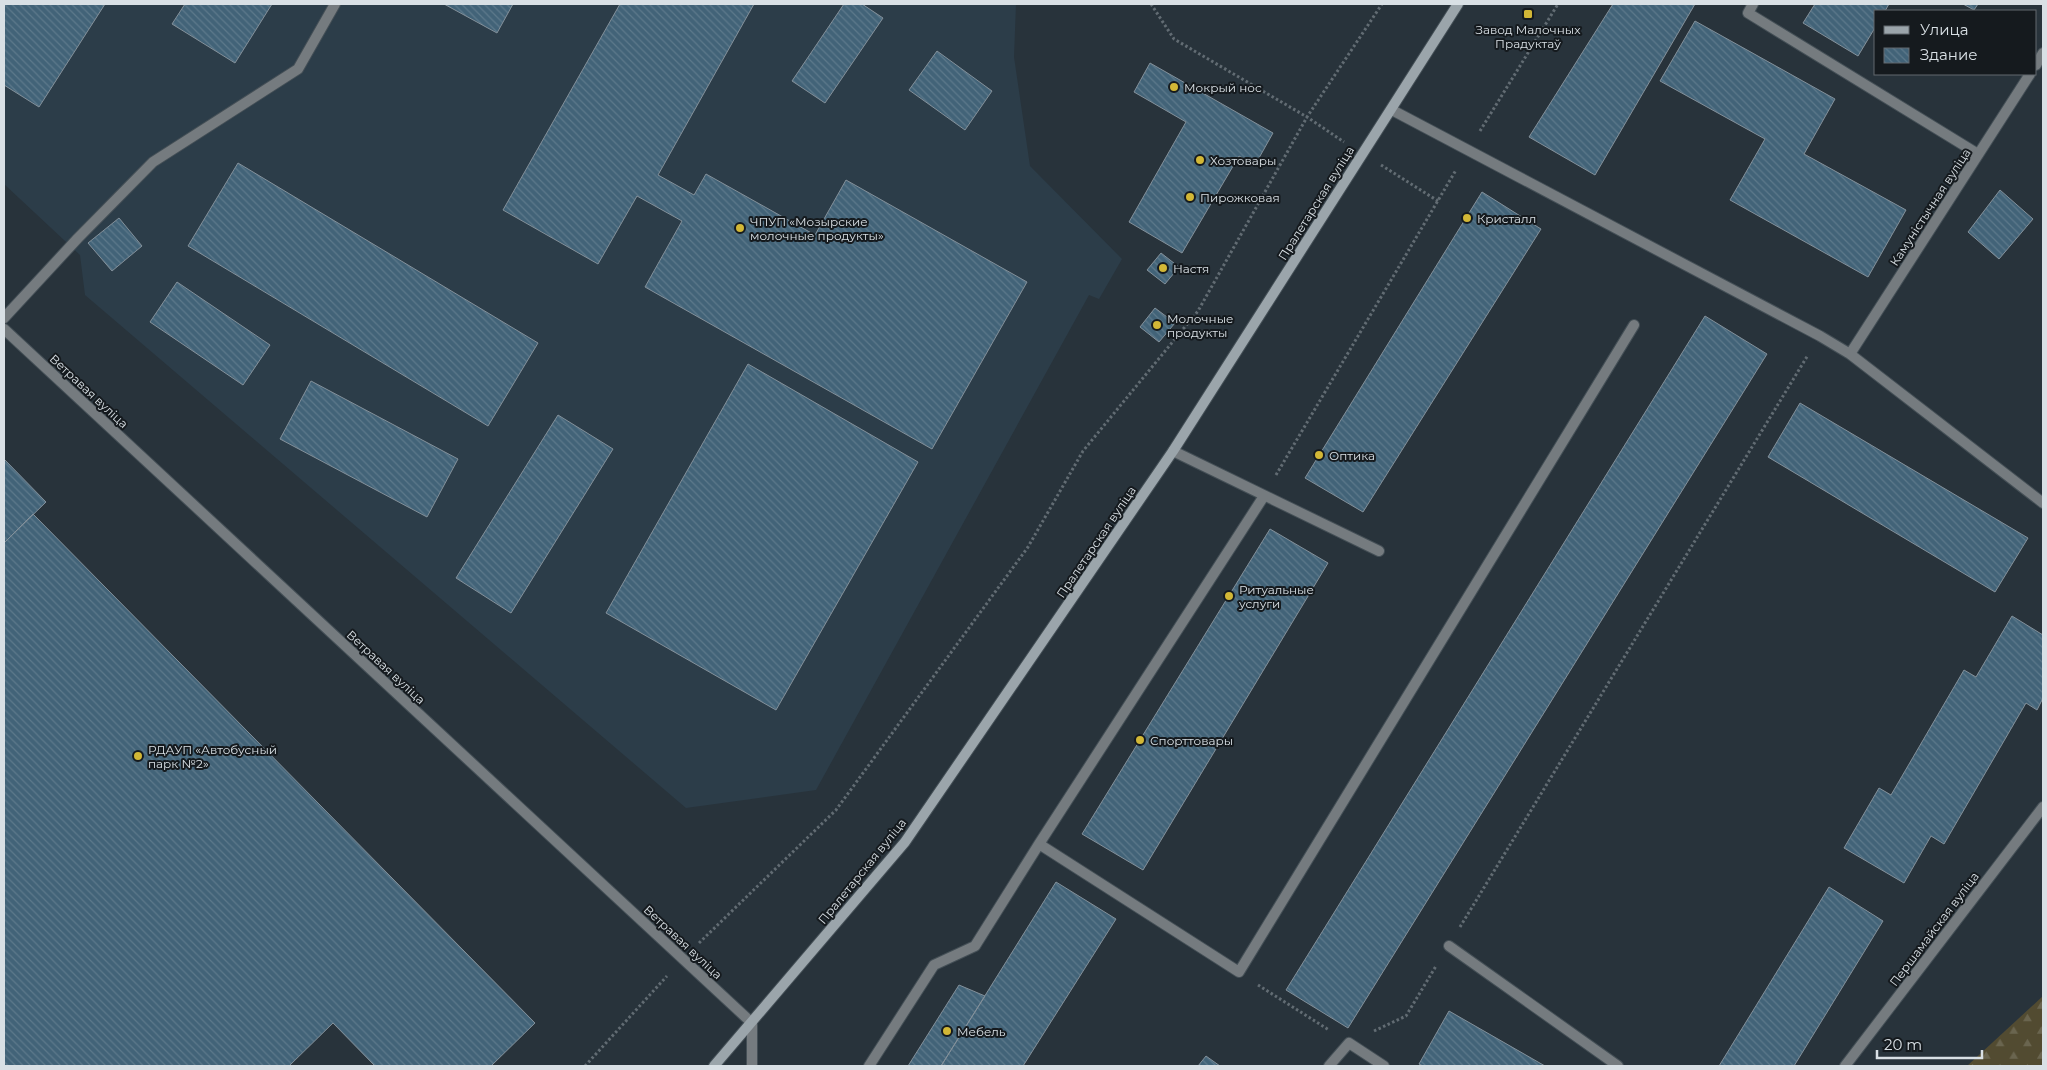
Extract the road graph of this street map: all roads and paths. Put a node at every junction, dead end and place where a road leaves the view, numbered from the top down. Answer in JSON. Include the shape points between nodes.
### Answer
{"nodes":[{"id":1,"x":335,"y":4,"type":"edge"},
{"id":2,"x":1151,"y":4,"type":"edge"},
{"id":3,"x":1382,"y":4,"type":"edge"},
{"id":4,"x":1458,"y":4,"type":"edge"},
{"id":5,"x":1558,"y":4,"type":"edge"},
{"id":6,"x":1754,"y":4,"type":"edge"},
{"id":7,"x":2029,"y":75,"type":"edge"},
{"id":8,"x":1392,"y":110,"type":"junction"},
{"id":9,"x":1307,"y":117,"type":"junction"},
{"id":10,"x":1468,"y":150,"type":"junction"},
{"id":11,"x":1978,"y":154,"type":"junction"},
{"id":12,"x":4,"y":318,"type":"edge"},
{"id":13,"x":1634,"y":325,"type":"dead end"},
{"id":14,"x":4,"y":328,"type":"edge"},
{"id":15,"x":1820,"y":336,"type":"junction"},
{"id":16,"x":1850,"y":354,"type":"junction"},
{"id":17,"x":1173,"y":451,"type":"junction"},
{"id":18,"x":1264,"y":496,"type":"junction"},
{"id":19,"x":2043,"y":503,"type":"edge"},
{"id":20,"x":1379,"y":551,"type":"dead end"},
{"id":21,"x":2043,"y":807,"type":"edge"},
{"id":22,"x":1038,"y":844,"type":"junction"},
{"id":23,"x":1449,"y":946,"type":"junction"},
{"id":24,"x":683,"y":959,"type":"junction"},
{"id":25,"x":1239,"y":972,"type":"junction"},
{"id":26,"x":752,"y":1023,"type":"junction"},
{"id":27,"x":1349,"y":1043,"type":"junction"},
{"id":28,"x":585,"y":1066,"type":"edge"},
{"id":29,"x":714,"y":1066,"type":"edge"},
{"id":30,"x":752,"y":1066,"type":"edge"},
{"id":31,"x":869,"y":1066,"type":"edge"},
{"id":32,"x":1329,"y":1066,"type":"edge"},
{"id":33,"x":1384,"y":1066,"type":"edge"},
{"id":34,"x":1618,"y":1066,"type":"edge"},
{"id":35,"x":1845,"y":1066,"type":"edge"}],
"edges":[{"from":1,"to":12,"type":"street","via":[[298,69],[153,162]]},
{"from":2,"to":9,"type":"path","via":[[1174,39]]},
{"from":3,"to":9,"type":"path"},
{"from":4,"to":8,"type":"main road","name":"Пралетарская вуліца"},
{"from":5,"to":10,"type":"path"},
{"from":6,"to":11,"type":"street","via":[[1748,13]]},
{"from":7,"to":11,"type":"street","name":"Камуністычная вуліца"},
{"from":8,"to":10,"type":"street"},
{"from":8,"to":17,"type":"main road","name":"Пралетарская вуліца"},
{"from":9,"to":24,"type":"path","via":[[1198,311],[1083,451],[1028,546],[836,810]]},
{"from":10,"to":15,"type":"street"},
{"from":10,"to":18,"type":"path"},
{"from":11,"to":16,"type":"street","name":"Камуністычная вуліца"},
{"from":13,"to":25,"type":"street"},
{"from":14,"to":24,"type":"street","name":"Ветравая вуліца"},
{"from":15,"to":16,"type":"street"},
{"from":15,"to":23,"type":"path"},
{"from":16,"to":19,"type":"street"},
{"from":17,"to":18,"type":"street"},
{"from":17,"to":26,"type":"main road","name":"Пралетарская вуліца","via":[[905,842]]},
{"from":18,"to":20,"type":"street"},
{"from":18,"to":22,"type":"street"},
{"from":21,"to":35,"type":"street","name":"Першамайская вуліца"},
{"from":22,"to":25,"type":"street"},
{"from":22,"to":31,"type":"street","via":[[975,946],[934,965]]},
{"from":23,"to":27,"type":"path","via":[[1406,1016]]},
{"from":23,"to":34,"type":"street"},
{"from":24,"to":26,"type":"street","name":"Ветравая вуліца"},
{"from":24,"to":28,"type":"path"},
{"from":25,"to":27,"type":"path"},
{"from":26,"to":29,"type":"main road","name":"Пралетарская вуліца"},
{"from":26,"to":30,"type":"street"},
{"from":27,"to":32,"type":"street"},
{"from":27,"to":33,"type":"street"}]}
